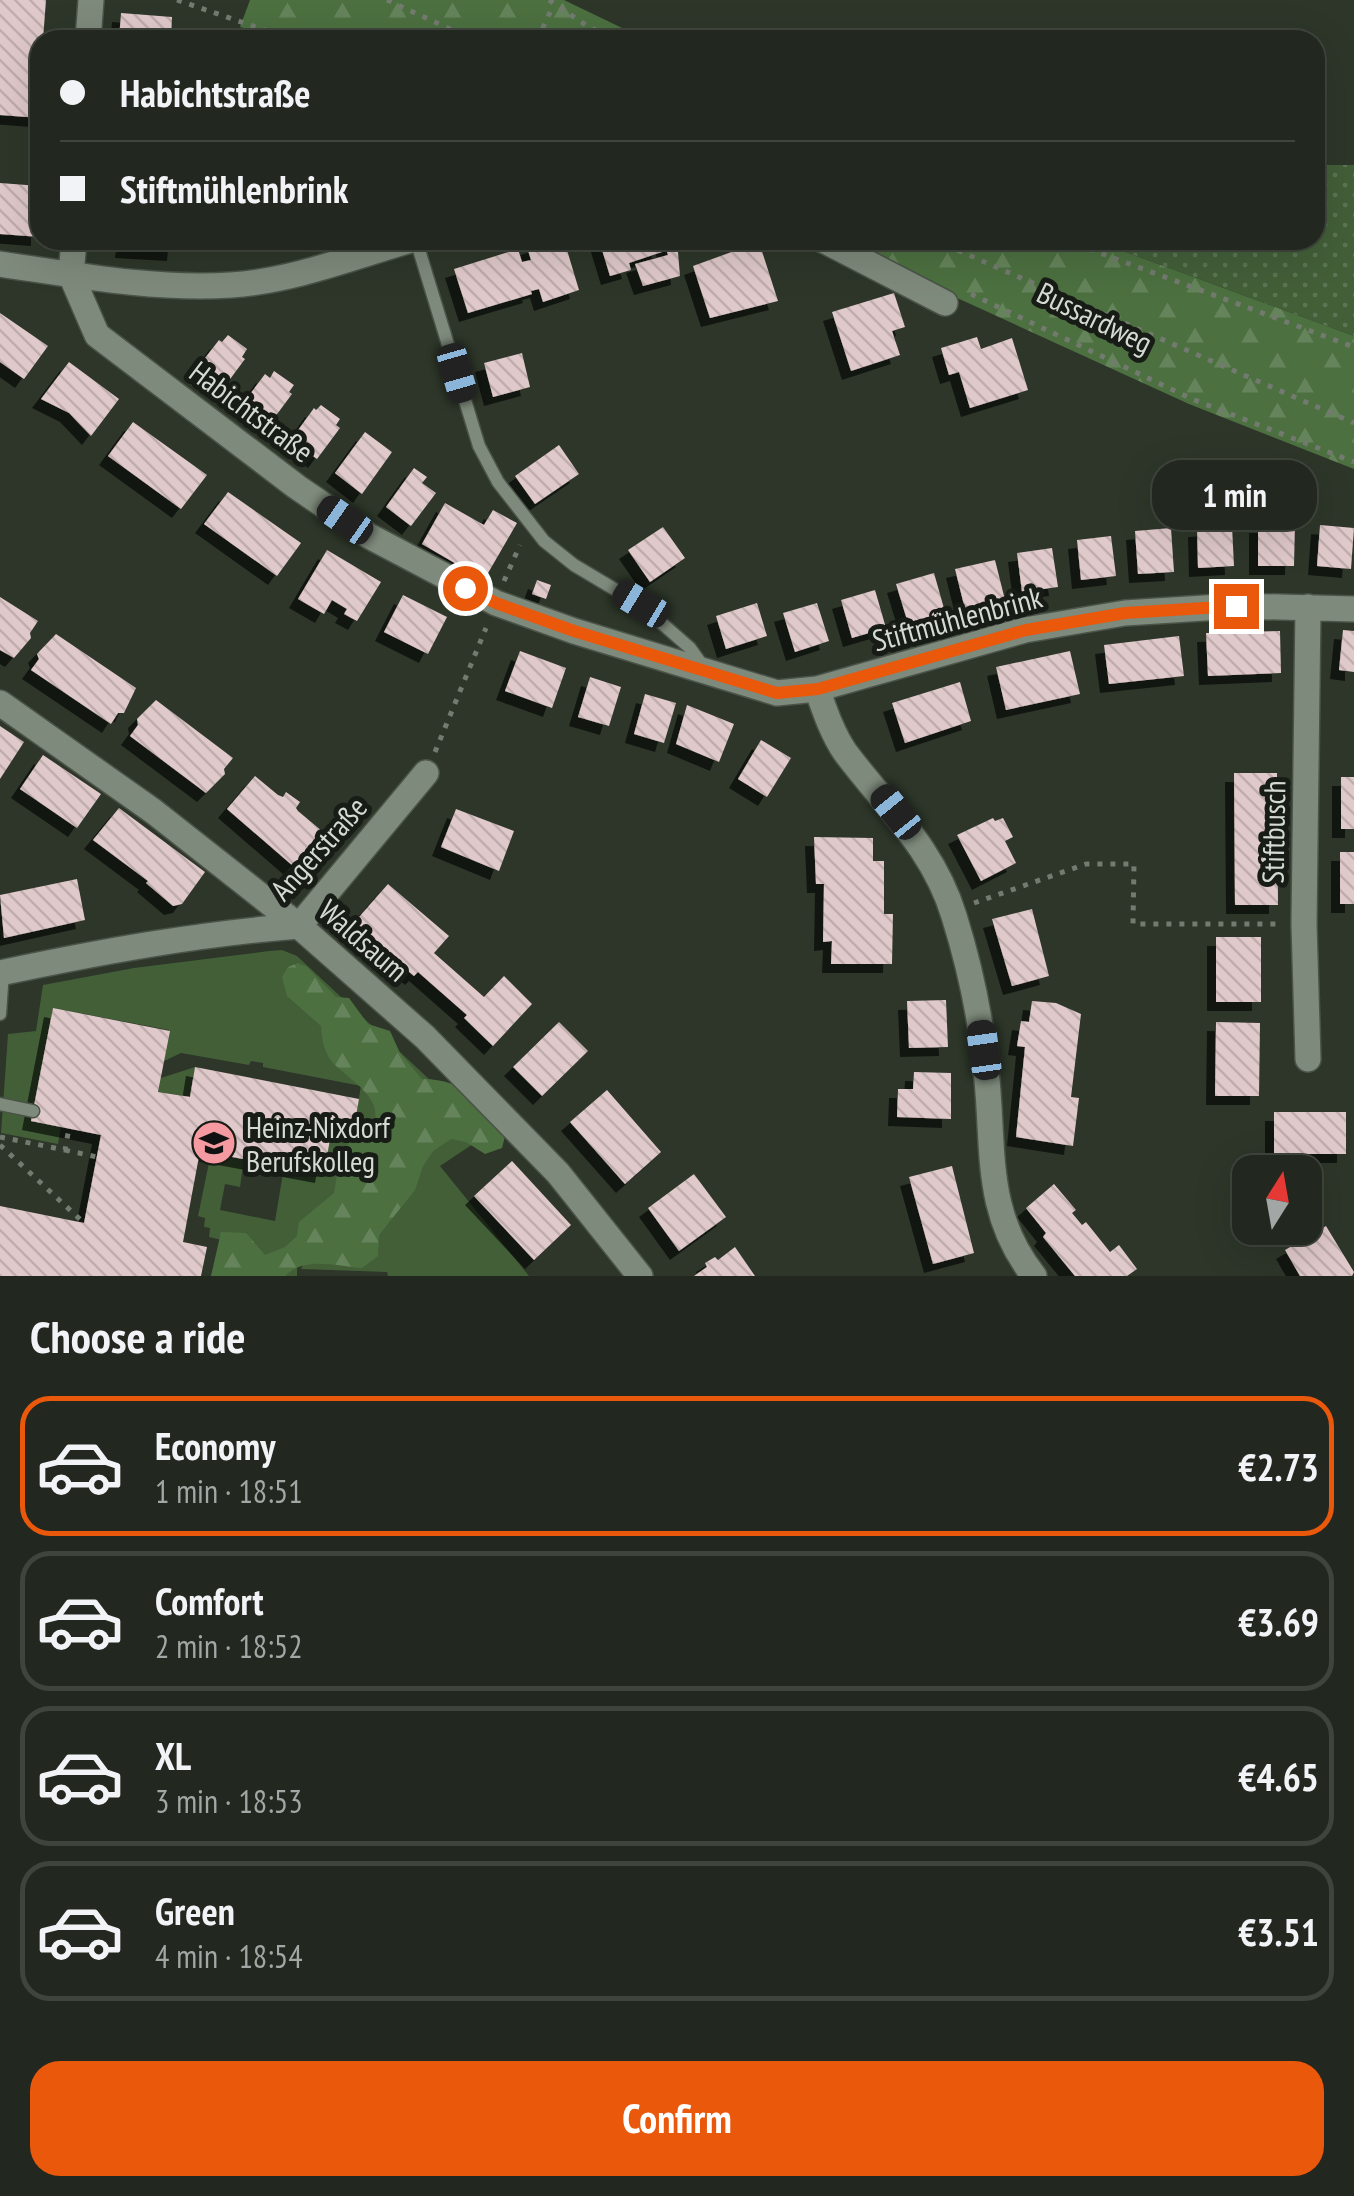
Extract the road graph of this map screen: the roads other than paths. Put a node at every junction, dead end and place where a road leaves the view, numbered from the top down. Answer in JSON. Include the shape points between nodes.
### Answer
{"nodes":[{"id":1,"x":91,"y":0,"type":"edge"},
{"id":2,"x":89,"y":30,"type":"edge"},
{"id":3,"x":73,"y":250,"type":"edge"},
{"id":4,"x":379,"y":250,"type":"edge"},
{"id":5,"x":417,"y":250,"type":"edge"},
{"id":6,"x":842,"y":250,"type":"edge"},
{"id":7,"x":0,"y":264,"type":"edge"},
{"id":8,"x":71,"y":275,"type":"junction"},
{"id":9,"x":945,"y":303,"type":"road end"},
{"id":10,"x":1308,"y":607,"type":"junction"},
{"id":11,"x":1354,"y":609,"type":"edge"},
{"id":12,"x":706,"y":671,"type":"junction"},
{"id":13,"x":818,"y":689,"type":"junction"},
{"id":14,"x":0,"y":703,"type":"edge"},
{"id":15,"x":426,"y":773,"type":"road end"},
{"id":16,"x":298,"y":926,"type":"junction"},
{"id":17,"x":2,"y":972,"type":"edge"},
{"id":18,"x":0,"y":1014,"type":"edge"},
{"id":19,"x":1308,"y":1058,"type":"dead end"},
{"id":20,"x":0,"y":1104,"type":"edge"},
{"id":21,"x":33,"y":1111,"type":"dead end"},
{"id":22,"x":640,"y":1276,"type":"edge"},
{"id":23,"x":1034,"y":1276,"type":"edge"}],
"edges":[{"from":1,"to":2,"type":"street"},
{"from":3,"to":8,"type":"street","name":"Habichtstraße"},
{"from":4,"to":8,"type":"street","via":[[232,285]]},
{"from":5,"to":12,"type":"lane","via":[[479,446],[498,482],[544,541],[641,604]]},
{"from":6,"to":9,"type":"street"},
{"from":7,"to":8,"type":"street"},
{"from":8,"to":12,"type":"street","name":"Habichtstraße","via":[[97,336],[370,536],[496,603]]},
{"from":10,"to":11,"type":"street","name":"Stiftmühlenbrink"},
{"from":10,"to":13,"type":"street","name":"Stiftmühlenbrink","via":[[1125,613],[1026,630]]},
{"from":10,"to":19,"type":"street","name":"Stiftbusch"},
{"from":12,"to":13,"type":"street","name":"Habichtstraße","via":[[777,693]]},
{"from":13,"to":23,"type":"street","via":[[844,750],[910,828],[953,910],[980,1020],[995,1196],[1019,1257]]},
{"from":14,"to":16,"type":"street","name":"Waldsaum","via":[[153,811]]},
{"from":15,"to":16,"type":"street","name":"Angerstraße"},
{"from":16,"to":17,"type":"street","name":"Angerstraße","via":[[121,948]]},
{"from":16,"to":22,"type":"street","name":"Waldsaum","via":[[425,1037],[558,1174]]},
{"from":17,"to":18,"type":"lane"},
{"from":20,"to":21,"type":"lane"}]}
